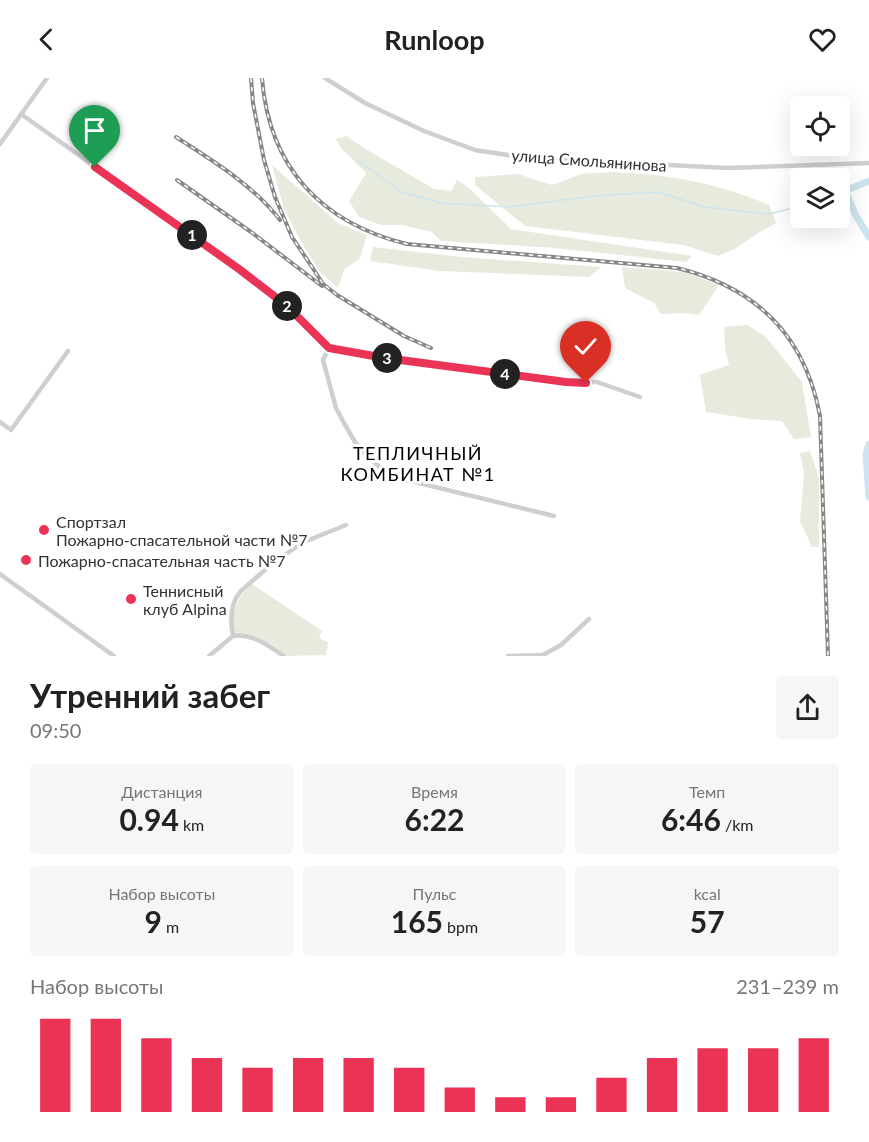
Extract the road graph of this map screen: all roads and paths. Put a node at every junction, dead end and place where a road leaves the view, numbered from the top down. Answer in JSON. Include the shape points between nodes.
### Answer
{"nodes":[{"id":1,"x":47,"y":78,"type":"edge"},
{"id":2,"x":325,"y":78,"type":"edge"},
{"id":3,"x":21,"y":114,"type":"junction"},
{"id":4,"x":0,"y":144,"type":"edge"},
{"id":5,"x":869,"y":163,"type":"edge"},
{"id":6,"x":329,"y":348,"type":"junction"},
{"id":7,"x":68,"y":351,"type":"dead end"},
{"id":8,"x":640,"y":397,"type":"dead end"},
{"id":9,"x":0,"y":422,"type":"edge"},
{"id":10,"x":554,"y":516,"type":"dead end"},
{"id":11,"x":346,"y":525,"type":"dead end"},
{"id":12,"x":0,"y":574,"type":"edge"},
{"id":13,"x":589,"y":619,"type":"dead end"},
{"id":14,"x":233,"y":636,"type":"junction"},
{"id":15,"x":114,"y":656,"type":"edge"},
{"id":16,"x":209,"y":656,"type":"edge"},
{"id":17,"x":284,"y":656,"type":"edge"},
{"id":18,"x":508,"y":656,"type":"edge"}],
"edges":[{"from":1,"to":3,"type":"street"},
{"from":2,"to":5,"type":"street","name":"улица Смольянинова","via":[[365,103],[475,150],[527,158],[729,168]]},
{"from":3,"to":4,"type":"street"},
{"from":3,"to":6,"type":"street","via":[[247,275],[287,306]]},
{"from":6,"to":8,"type":"street","via":[[566,382],[597,382]]},
{"from":6,"to":10,"type":"street","via":[[323,360],[336,408],[355,442],[390,476]]},
{"from":7,"to":9,"type":"street","via":[[11,430]]},
{"from":11,"to":14,"type":"street","via":[[304,542],[241,591],[232,610]]},
{"from":12,"to":15,"type":"street"},
{"from":13,"to":18,"type":"street","via":[[561,645],[543,655]]},
{"from":14,"to":16,"type":"street"},
{"from":14,"to":17,"type":"street","via":[[254,638]]}]}
